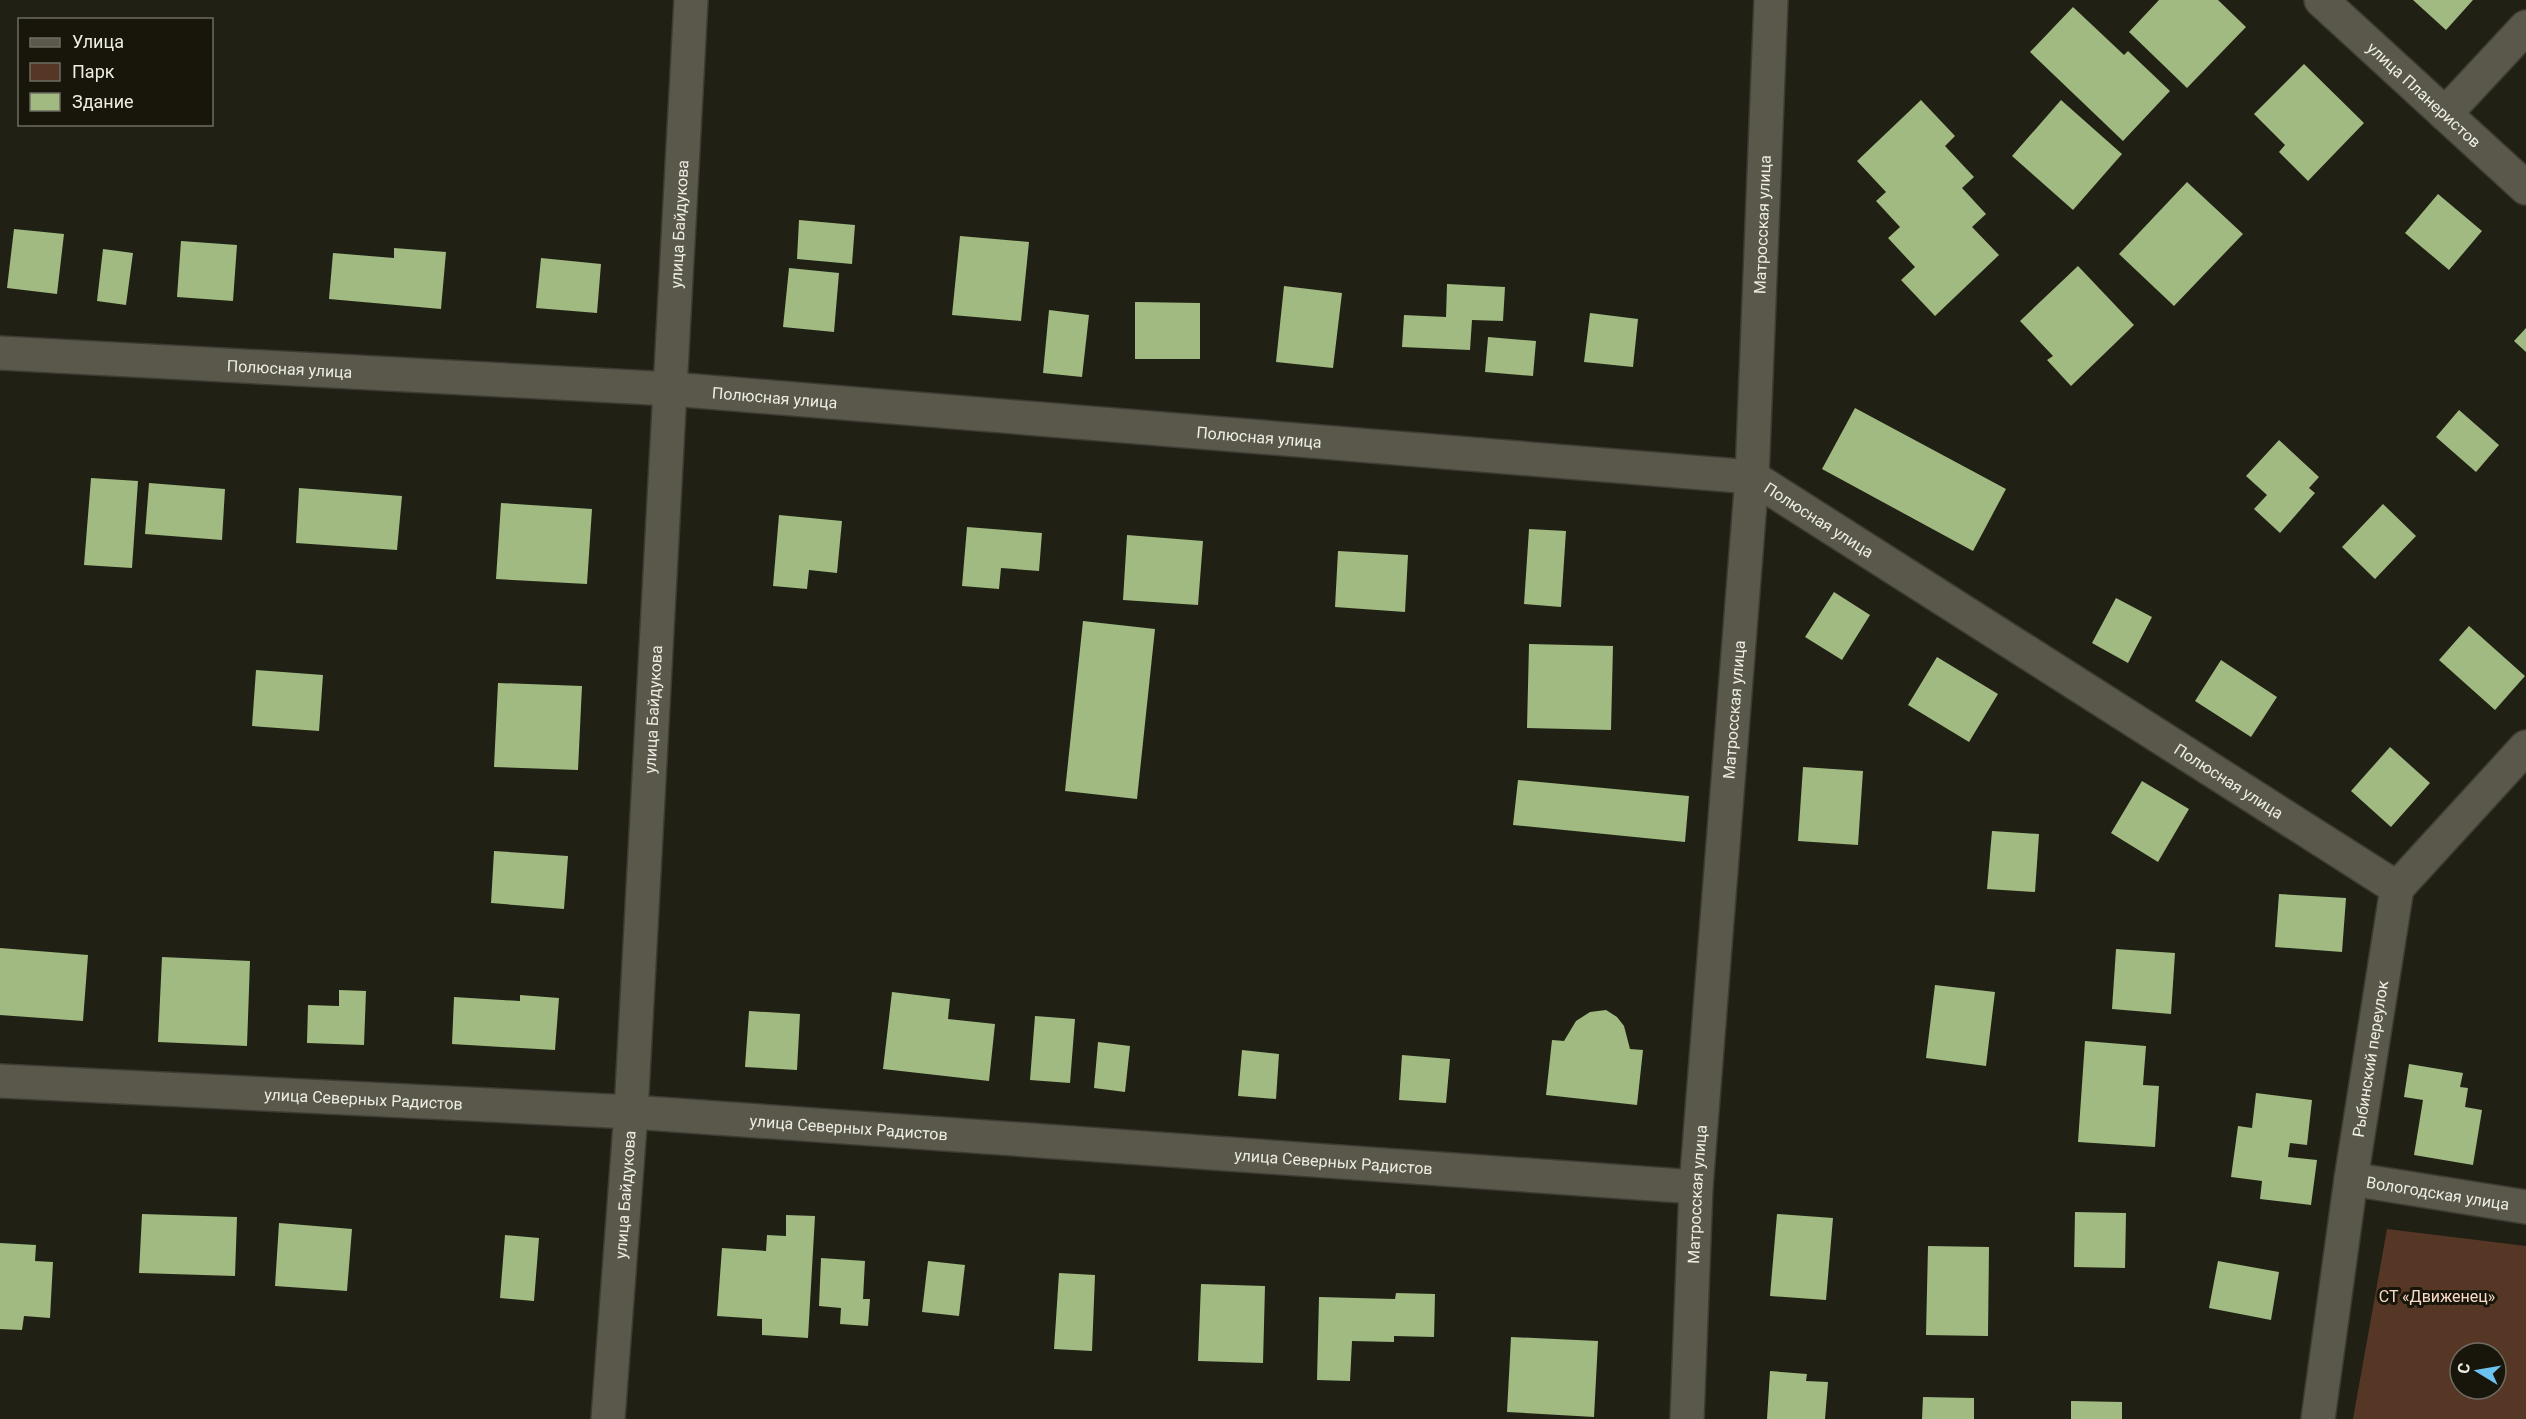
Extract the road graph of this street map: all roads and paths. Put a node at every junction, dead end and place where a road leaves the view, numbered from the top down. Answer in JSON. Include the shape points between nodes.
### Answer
{"nodes":[{"id":1,"x":691,"y":0,"type":"edge"},
{"id":2,"x":1771,"y":0,"type":"edge"},
{"id":3,"x":2321,"y":0,"type":"edge"},
{"id":4,"x":2526,"y":27,"type":"edge"},
{"id":5,"x":2445,"y":114,"type":"junction"},
{"id":6,"x":2526,"y":188,"type":"edge"},
{"id":7,"x":0,"y":352,"type":"edge"},
{"id":8,"x":672,"y":389,"type":"junction"},
{"id":9,"x":1752,"y":477,"type":"junction"},
{"id":10,"x":2526,"y":747,"type":"edge"},
{"id":11,"x":2397,"y":888,"type":"junction"},
{"id":12,"x":0,"y":1081,"type":"edge"},
{"id":13,"x":631,"y":1112,"type":"junction"},
{"id":14,"x":2351,"y":1179,"type":"junction"},
{"id":15,"x":1696,"y":1187,"type":"junction"},
{"id":16,"x":2526,"y":1207,"type":"edge"},
{"id":17,"x":608,"y":1419,"type":"edge"},
{"id":18,"x":1687,"y":1419,"type":"edge"},
{"id":19,"x":2318,"y":1419,"type":"edge"}],
"edges":[{"from":1,"to":8,"type":"street","name":"улица Байдукова"},
{"from":2,"to":9,"type":"street","name":"Матросская улица"},
{"from":3,"to":5,"type":"street","name":"улица Планеристов"},
{"from":4,"to":5,"type":"street"},
{"from":5,"to":6,"type":"street","name":"улица Планеристов"},
{"from":7,"to":8,"type":"street","name":"Полюсная улица"},
{"from":8,"to":9,"type":"street","name":"Полюсная улица"},
{"from":8,"to":13,"type":"street","name":"улица Байдукова"},
{"from":9,"to":11,"type":"street","name":"Полюсная улица"},
{"from":9,"to":15,"type":"street","name":"Матросская улица"},
{"from":10,"to":11,"type":"street"},
{"from":11,"to":14,"type":"street","name":"Рыбинский переулок"},
{"from":12,"to":13,"type":"street","name":"улица Северных Радистов"},
{"from":13,"to":15,"type":"street","name":"улица Северных Радистов"},
{"from":13,"to":17,"type":"street","name":"улица Байдукова"},
{"from":14,"to":16,"type":"street","name":"Вологодская улица"},
{"from":14,"to":19,"type":"street","name":"Рыбинский переулок"},
{"from":15,"to":18,"type":"street","name":"Матросская улица"}]}
